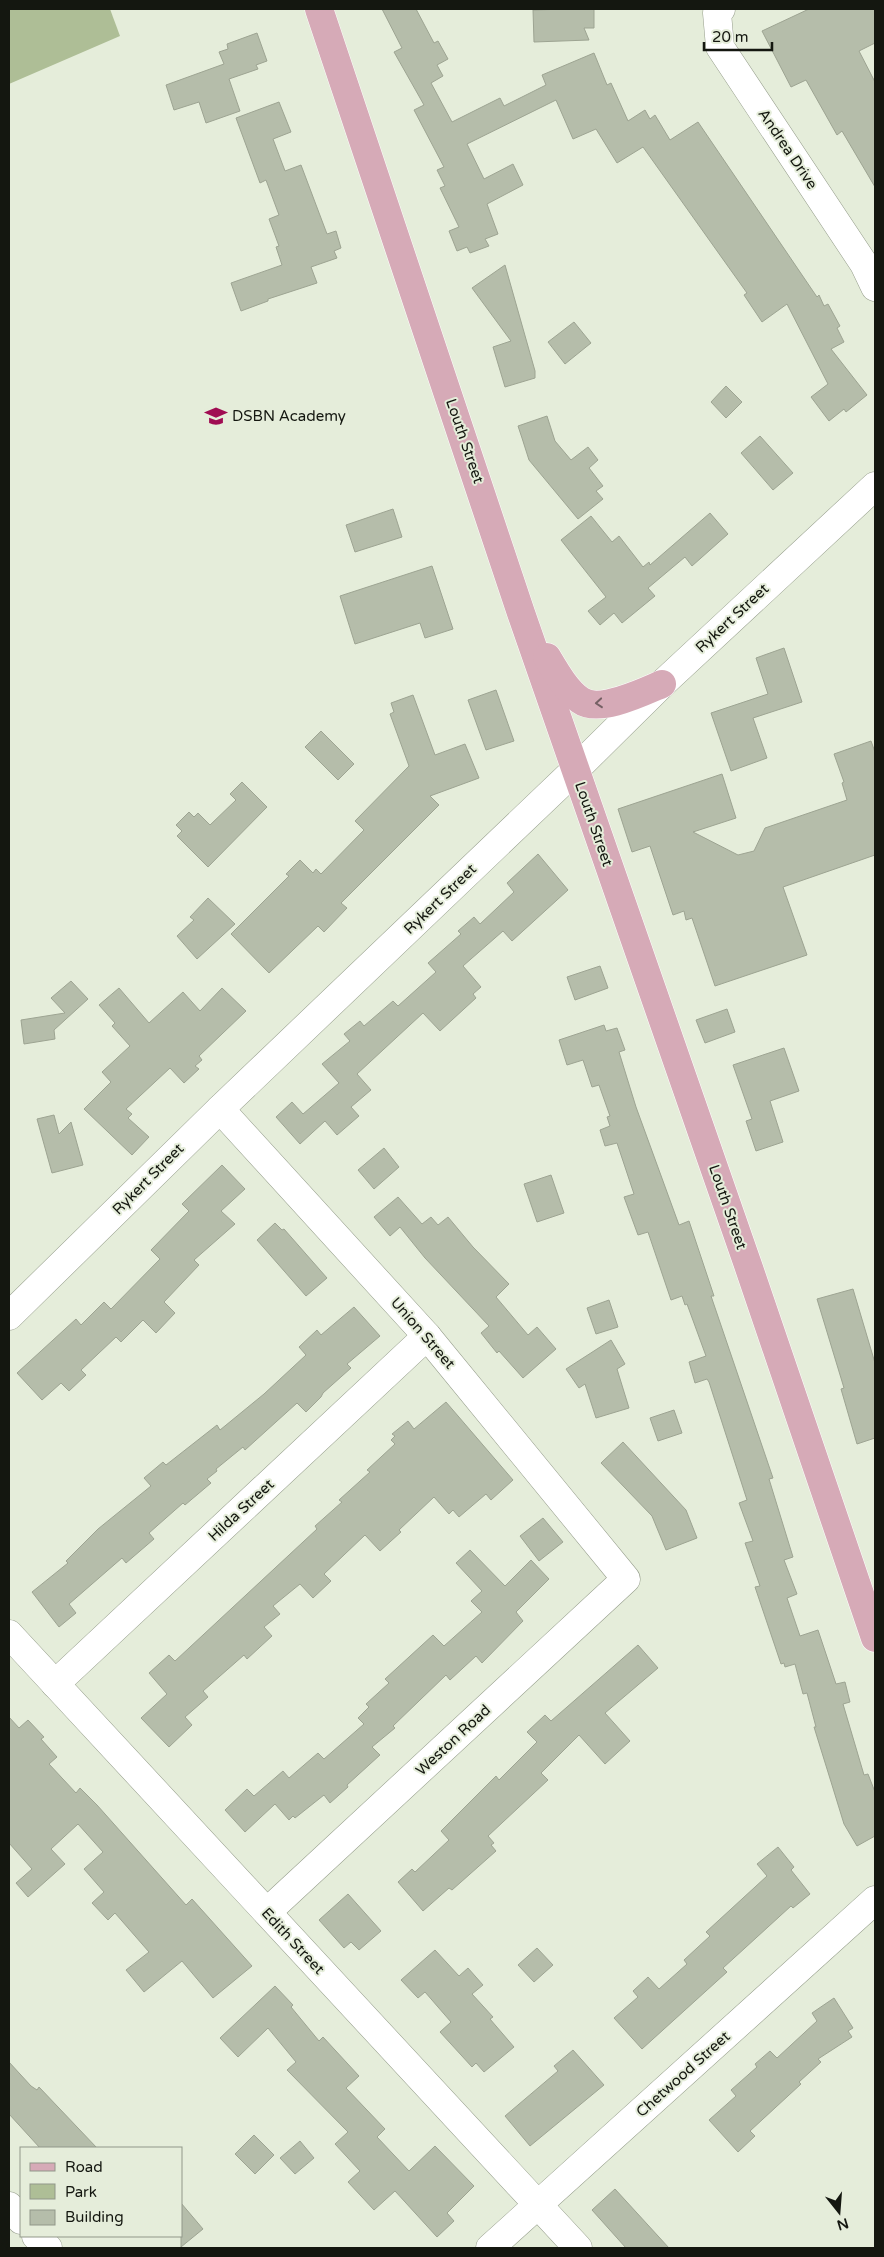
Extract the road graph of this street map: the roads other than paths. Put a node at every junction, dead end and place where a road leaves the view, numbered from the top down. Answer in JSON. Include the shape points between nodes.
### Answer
{"nodes":[{"id":1,"x":319,"y":9,"type":"edge"},
{"id":2,"x":721,"y":9,"type":"edge"},
{"id":3,"x":875,"y":287,"type":"edge"},
{"id":4,"x":875,"y":486,"type":"edge"},
{"id":5,"x":521,"y":613,"type":"junction"},
{"id":6,"x":662,"y":684,"type":"junction"},
{"id":7,"x":575,"y":770,"type":"junction"},
{"id":8,"x":220,"y":1109,"type":"junction"},
{"id":9,"x":9,"y":1316,"type":"edge"},
{"id":10,"x":427,"y":1336,"type":"junction"},
{"id":11,"x":615,"y":1565,"type":"joint"},
{"id":12,"x":9,"y":1634,"type":"edge"},
{"id":13,"x":875,"y":1638,"type":"edge"},
{"id":14,"x":55,"y":1684,"type":"junction"},
{"id":15,"x":875,"y":1900,"type":"edge"},
{"id":16,"x":267,"y":1912,"type":"junction"},
{"id":17,"x":538,"y":2204,"type":"junction"},
{"id":18,"x":9,"y":2206,"type":"edge"},
{"id":19,"x":20,"y":2219,"type":"edge"},
{"id":20,"x":37,"y":2237,"type":"edge"},
{"id":21,"x":48,"y":2248,"type":"edge"},
{"id":22,"x":490,"y":2248,"type":"edge"},
{"id":23,"x":578,"y":2248,"type":"edge"}],
"edges":[{"from":1,"to":5,"type":"main road","name":"Louth Street"},
{"from":2,"to":3,"type":"street","name":"Andrea Drive","via":[[717,13],[720,47],[864,264]]},
{"from":4,"to":6,"type":"street","name":"Rykert Street"},
{"from":6,"to":5,"type":"main road","one_way":true,"via":[[620,701],[592,704],[581,701],[553,668]]},
{"from":5,"to":7,"type":"main road","name":"Louth Street"},
{"from":6,"to":7,"type":"street","name":"Rykert Street"},
{"from":7,"to":8,"type":"street","name":"Rykert Street"},
{"from":7,"to":13,"type":"main road","name":"Louth Street"},
{"from":8,"to":9,"type":"street","name":"Rykert Street"},
{"from":8,"to":10,"type":"street","name":"Union Street"},
{"from":10,"to":11,"type":"street","name":"Union Street"},
{"from":10,"to":14,"type":"street","name":"Hilda Street"},
{"from":11,"to":16,"type":"street","name":"Weston Road","via":[[626,1579]]},
{"from":12,"to":14,"type":"street","name":"Edith Street"},
{"from":14,"to":16,"type":"street","name":"Edith Street"},
{"from":15,"to":17,"type":"street","name":"Chetwood Street"},
{"from":16,"to":17,"type":"street","name":"Edith Street"},
{"from":17,"to":22,"type":"street","name":"Chetwood Street"},
{"from":17,"to":23,"type":"street","name":"Edith Street"},
{"from":18,"to":19,"type":"street"},
{"from":20,"to":21,"type":"street"}]}
